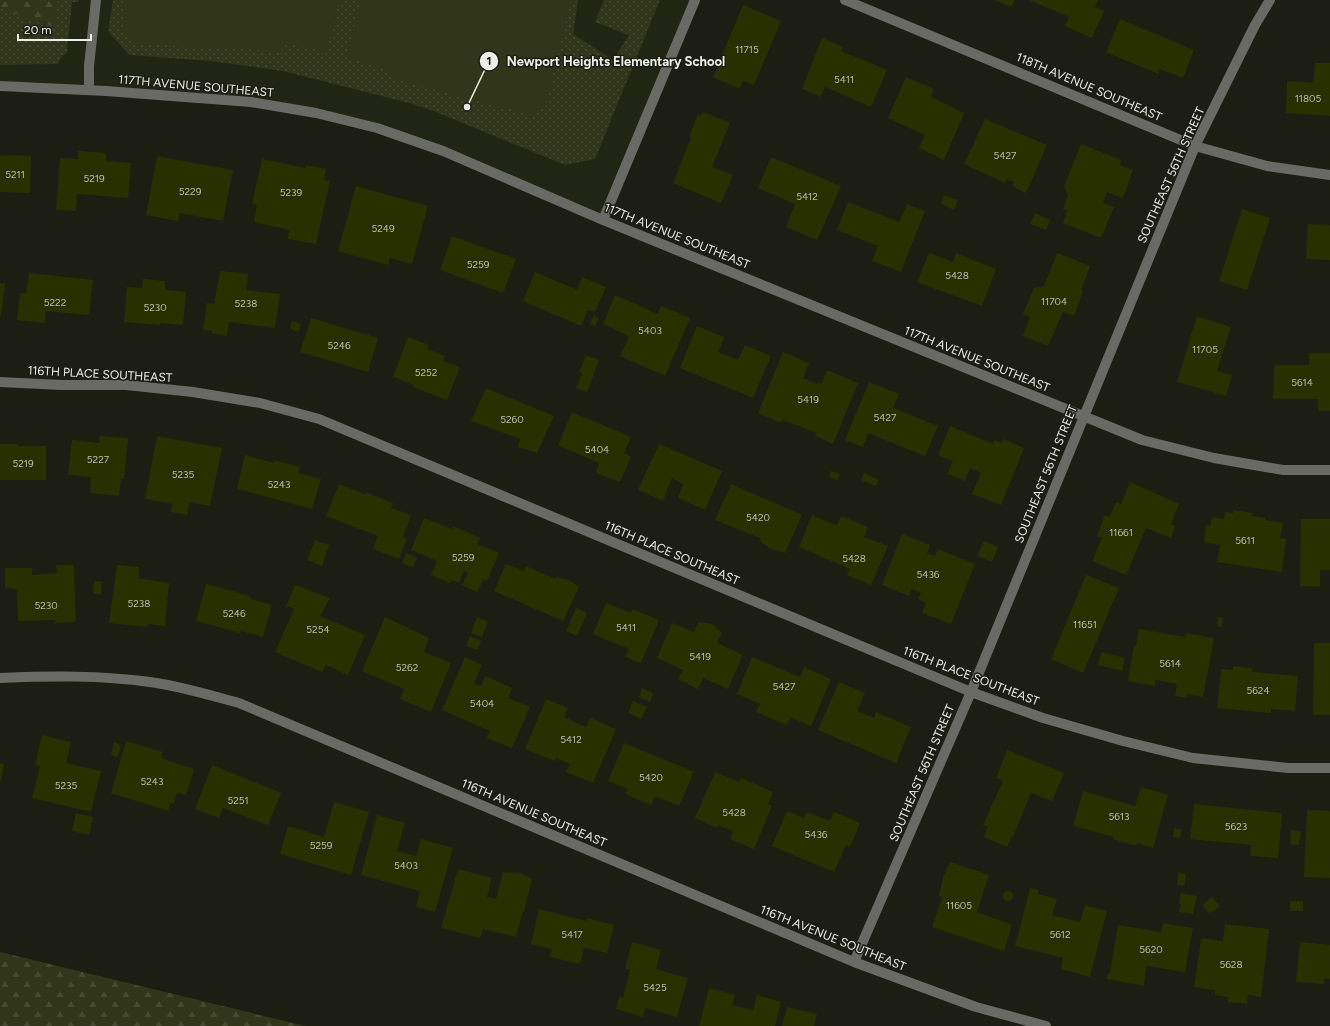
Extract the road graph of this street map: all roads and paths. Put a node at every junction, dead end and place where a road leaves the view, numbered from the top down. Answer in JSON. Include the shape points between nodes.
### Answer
{"nodes":[{"id":1,"x":96,"y":0,"type":"edge"},
{"id":2,"x":695,"y":0,"type":"edge"},
{"id":3,"x":845,"y":0,"type":"edge"},
{"id":4,"x":1270,"y":0,"type":"edge"},
{"id":5,"x":0,"y":86,"type":"edge"},
{"id":6,"x":89,"y":90,"type":"junction"},
{"id":7,"x":1195,"y":146,"type":"junction"},
{"id":8,"x":1330,"y":175,"type":"edge"},
{"id":9,"x":603,"y":220,"type":"junction"},
{"id":10,"x":0,"y":382,"type":"edge"},
{"id":11,"x":1083,"y":416,"type":"junction"},
{"id":12,"x":1330,"y":470,"type":"edge"},
{"id":13,"x":0,"y":678,"type":"edge"},
{"id":14,"x":971,"y":692,"type":"junction"},
{"id":15,"x":1330,"y":768,"type":"edge"},
{"id":16,"x":854,"y":962,"type":"junction"},
{"id":17,"x":1046,"y":1026,"type":"edge"}],
"edges":[{"from":1,"to":6,"type":"street","via":[[88,66]]},
{"from":2,"to":9,"type":"street"},
{"from":3,"to":7,"type":"street","name":"118TH AVENUE SOUTHEAST"},
{"from":4,"to":7,"type":"street","name":"SOUTHEAST 56TH STREET"},
{"from":5,"to":6,"type":"street","name":"117TH AVENUE SOUTHEAST"},
{"from":6,"to":9,"type":"street","name":"117TH AVENUE SOUTHEAST","via":[[250,102],[316,113],[377,128],[443,151]]},
{"from":7,"to":8,"type":"street","name":"118TH AVENUE SOUTHEAST","via":[[1267,166]]},
{"from":7,"to":11,"type":"street","name":"SOUTHEAST 56TH STREET"},
{"from":9,"to":11,"type":"street","name":"117TH AVENUE SOUTHEAST"},
{"from":10,"to":14,"type":"street","name":"116TH PLACE SOUTHEAST","via":[[126,385],[193,392],[260,403],[319,419]]},
{"from":11,"to":12,"type":"street","name":"117TH AVENUE SOUTHEAST","via":[[1142,440],[1214,458],[1283,470]]},
{"from":11,"to":14,"type":"street","name":"SOUTHEAST 56TH STREET"},
{"from":13,"to":16,"type":"street","name":"116TH AVENUE SOUTHEAST","via":[[89,677],[149,682],[239,703]]},
{"from":14,"to":15,"type":"street","name":"116TH PLACE SOUTHEAST","via":[[1043,718],[1193,758],[1288,768]]},
{"from":14,"to":16,"type":"street","name":"SOUTHEAST 56TH STREET"},
{"from":16,"to":17,"type":"street","name":"116TH AVENUE SOUTHEAST","via":[[976,1007]]}]}
